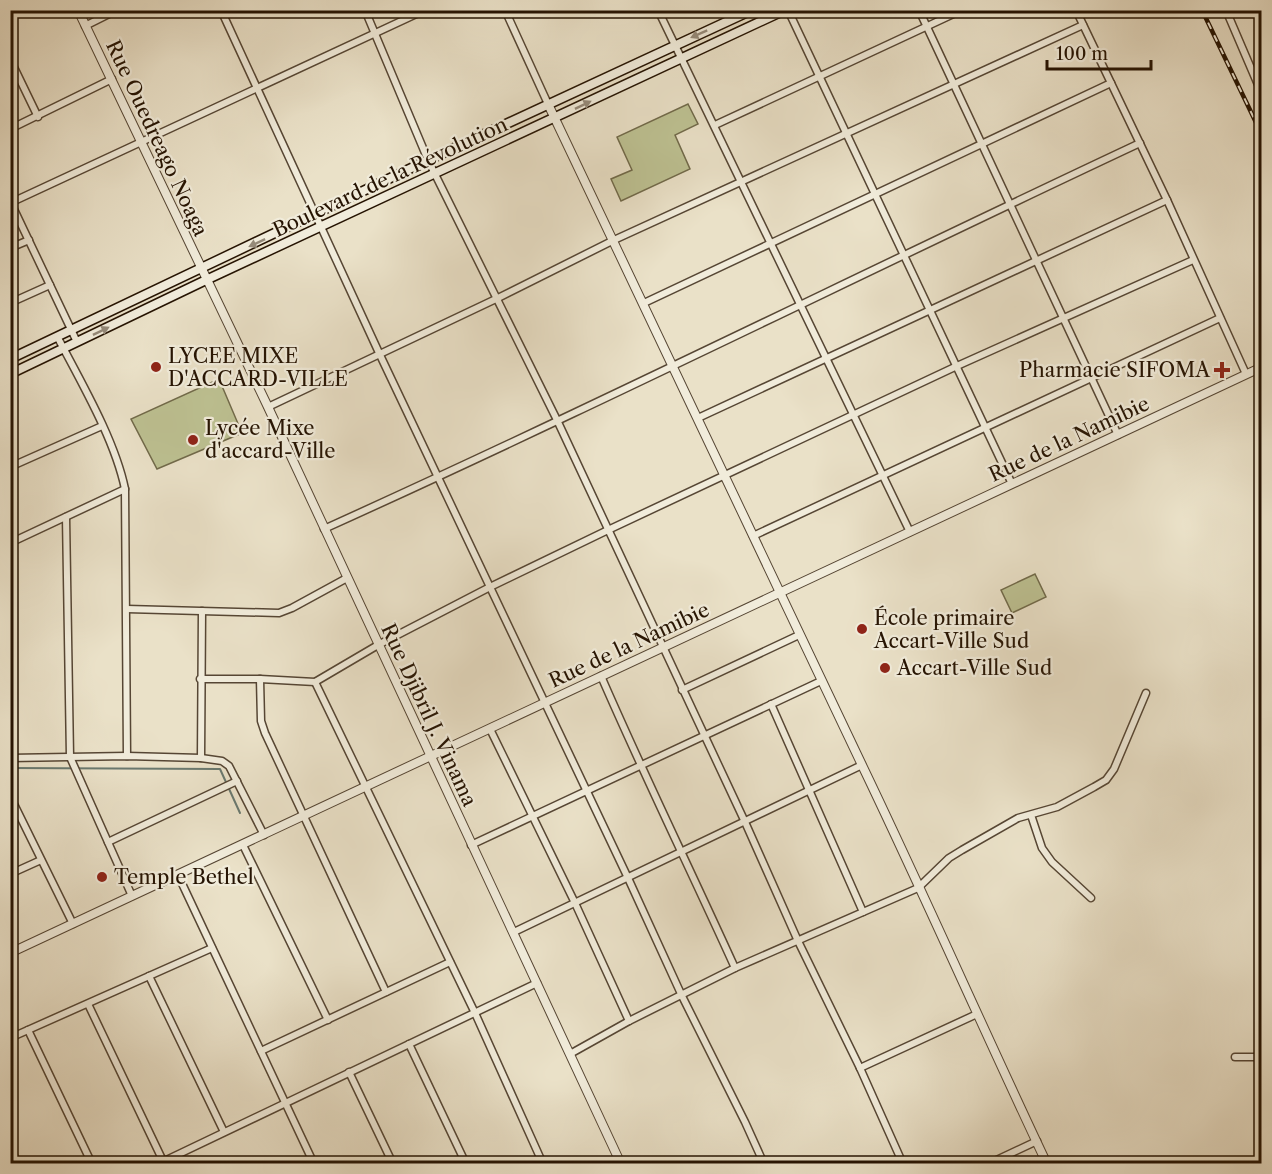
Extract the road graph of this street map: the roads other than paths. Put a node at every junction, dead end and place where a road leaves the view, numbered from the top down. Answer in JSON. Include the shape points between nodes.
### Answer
{"nodes":[{"id":1,"x":78,"y":10,"type":"edge"},
{"id":2,"x":117,"y":10,"type":"edge"},
{"id":3,"x":221,"y":10,"type":"edge"},
{"id":4,"x":365,"y":10,"type":"edge"},
{"id":5,"x":425,"y":10,"type":"edge"},
{"id":6,"x":505,"y":10,"type":"edge"},
{"id":7,"x":658,"y":10,"type":"edge"},
{"id":8,"x":752,"y":10,"type":"edge"},
{"id":9,"x":786,"y":10,"type":"edge"},
{"id":10,"x":919,"y":10,"type":"edge"},
{"id":11,"x":962,"y":10,"type":"edge"},
{"id":12,"x":1076,"y":10,"type":"edge"},
{"id":13,"x":1226,"y":10,"type":"edge"},
{"id":14,"x":1083,"y":25,"type":"junction"},
{"id":15,"x":85,"y":26,"type":"junction"},
{"id":16,"x":927,"y":27,"type":"junction"},
{"id":17,"x":375,"y":33,"type":"junction"},
{"id":18,"x":675,"y":45,"type":"junction"},
{"id":19,"x":682,"y":57,"type":"junction"},
{"id":20,"x":10,"y":59,"type":"edge"},
{"id":21,"x":820,"y":78,"type":"junction"},
{"id":22,"x":112,"y":79,"type":"junction"},
{"id":23,"x":1111,"y":83,"type":"junction"},
{"id":24,"x":1260,"y":84,"type":"edge"},
{"id":25,"x":953,"y":85,"type":"junction"},
{"id":26,"x":256,"y":89,"type":"junction"},
{"id":27,"x":1262,"y":94,"type":"edge"},
{"id":28,"x":548,"y":104,"type":"junction"},
{"id":29,"x":38,"y":117,"type":"junction"},
{"id":30,"x":555,"y":119,"type":"junction"},
{"id":31,"x":715,"y":125,"type":"junction"},
{"id":32,"x":10,"y":129,"type":"edge"},
{"id":33,"x":846,"y":134,"type":"junction"},
{"id":34,"x":142,"y":141,"type":"junction"},
{"id":35,"x":1140,"y":143,"type":"junction"},
{"id":36,"x":981,"y":144,"type":"junction"},
{"id":37,"x":428,"y":160,"type":"junction"},
{"id":38,"x":435,"y":174,"type":"junction"},
{"id":39,"x":741,"y":182,"type":"junction"},
{"id":40,"x":874,"y":195,"type":"junction"},
{"id":41,"x":1167,"y":200,"type":"junction"},
{"id":42,"x":11,"y":203,"type":"edge"},
{"id":43,"x":1010,"y":204,"type":"junction"},
{"id":44,"x":316,"y":214,"type":"junction"},
{"id":45,"x":322,"y":227,"type":"junction"},
{"id":46,"x":29,"y":240,"type":"junction"},
{"id":47,"x":614,"y":240,"type":"junction"},
{"id":48,"x":771,"y":243,"type":"junction"},
{"id":49,"x":10,"y":248,"type":"edge"},
{"id":50,"x":903,"y":255,"type":"junction"},
{"id":51,"x":1037,"y":260,"type":"junction"},
{"id":52,"x":1193,"y":260,"type":"junction"},
{"id":53,"x":201,"y":270,"type":"junction"},
{"id":54,"x":206,"y":280,"type":"junction"},
{"id":55,"x":50,"y":285,"type":"junction"},
{"id":56,"x":498,"y":298,"type":"junction"},
{"id":57,"x":10,"y":303,"type":"edge"},
{"id":58,"x":644,"y":303,"type":"junction"},
{"id":59,"x":801,"y":306,"type":"junction"},
{"id":60,"x":930,"y":310,"type":"junction"},
{"id":61,"x":1064,"y":318,"type":"junction"},
{"id":62,"x":1220,"y":318,"type":"junction"},
{"id":63,"x":73,"y":331,"type":"junction"},
{"id":64,"x":58,"y":338,"type":"junction"},
{"id":65,"x":77,"y":342,"type":"junction"},
{"id":66,"x":64,"y":349,"type":"junction"},
{"id":67,"x":380,"y":355,"type":"junction"},
{"id":68,"x":827,"y":358,"type":"junction"},
{"id":69,"x":10,"y":359,"type":"edge"},
{"id":70,"x":673,"y":366,"type":"junction"},
{"id":71,"x":957,"y":366,"type":"junction"},
{"id":72,"x":1262,"y":367,"type":"edge"},
{"id":73,"x":10,"y":374,"type":"edge"},
{"id":74,"x":1246,"y":374,"type":"junction"},
{"id":75,"x":1092,"y":378,"type":"junction"},
{"id":76,"x":268,"y":407,"type":"junction"},
{"id":77,"x":854,"y":416,"type":"junction"},
{"id":78,"x":698,"y":418,"type":"junction"},
{"id":79,"x":557,"y":420,"type":"junction"},
{"id":80,"x":102,"y":426,"type":"junction"},
{"id":81,"x":985,"y":428,"type":"junction"},
{"id":82,"x":1118,"y":435,"type":"junction"},
{"id":83,"x":10,"y":467,"type":"edge"},
{"id":84,"x":725,"y":476,"type":"junction"},
{"id":85,"x":883,"y":476,"type":"junction"},
{"id":86,"x":439,"y":477,"type":"junction"},
{"id":87,"x":1012,"y":484,"type":"junction"},
{"id":88,"x":126,"y":489,"type":"junction"},
{"id":89,"x":66,"y":517,"type":"junction"},
{"id":90,"x":324,"y":530,"type":"junction"},
{"id":91,"x":608,"y":530,"type":"junction"},
{"id":92,"x":910,"y":532,"type":"junction"},
{"id":93,"x":753,"y":536,"type":"junction"},
{"id":94,"x":10,"y":543,"type":"edge"},
{"id":95,"x":347,"y":578,"type":"junction"},
{"id":96,"x":490,"y":587,"type":"junction"},
{"id":97,"x":780,"y":593,"type":"junction"},
{"id":98,"x":127,"y":609,"type":"junction"},
{"id":99,"x":202,"y":610,"type":"junction"},
{"id":100,"x":799,"y":635,"type":"junction"},
{"id":101,"x":378,"y":645,"type":"junction"},
{"id":102,"x":663,"y":648,"type":"junction"},
{"id":103,"x":601,"y":676,"type":"junction"},
{"id":104,"x":200,"y":679,"type":"junction"},
{"id":105,"x":260,"y":679,"type":"junction"},
{"id":106,"x":821,"y":681,"type":"junction"},
{"id":107,"x":315,"y":682,"type":"junction"},
{"id":108,"x":682,"y":690,"type":"junction"},
{"id":109,"x":1146,"y":693,"type":"dead end"},
{"id":110,"x":545,"y":703,"type":"junction"},
{"id":111,"x":771,"y":704,"type":"junction"},
{"id":112,"x":490,"y":729,"type":"junction"},
{"id":113,"x":704,"y":736,"type":"junction"},
{"id":114,"x":127,"y":756,"type":"junction"},
{"id":115,"x":430,"y":757,"type":"junction"},
{"id":116,"x":10,"y":758,"type":"edge"},
{"id":117,"x":69,"y":758,"type":"junction"},
{"id":118,"x":201,"y":758,"type":"junction"},
{"id":119,"x":862,"y":765,"type":"junction"},
{"id":120,"x":641,"y":766,"type":"junction"},
{"id":121,"x":237,"y":781,"type":"junction"},
{"id":122,"x":366,"y":788,"type":"junction"},
{"id":123,"x":810,"y":790,"type":"junction"},
{"id":124,"x":586,"y":791,"type":"junction"},
{"id":125,"x":10,"y":796,"type":"edge"},
{"id":126,"x":1031,"y":815,"type":"junction"},
{"id":127,"x":304,"y":816,"type":"junction"},
{"id":128,"x":534,"y":816,"type":"junction"},
{"id":129,"x":745,"y":822,"type":"junction"},
{"id":130,"x":264,"y":835,"type":"junction"},
{"id":131,"x":108,"y":842,"type":"junction"},
{"id":132,"x":243,"y":845,"type":"junction"},
{"id":133,"x":471,"y":845,"type":"junction"},
{"id":134,"x":683,"y":851,"type":"junction"},
{"id":135,"x":41,"y":860,"type":"junction"},
{"id":136,"x":10,"y":874,"type":"edge"},
{"id":137,"x":178,"y":875,"type":"junction"},
{"id":138,"x":628,"y":878,"type":"junction"},
{"id":139,"x":918,"y":888,"type":"junction"},
{"id":140,"x":132,"y":896,"type":"junction"},
{"id":141,"x":1091,"y":898,"type":"dead end"},
{"id":142,"x":575,"y":903,"type":"junction"},
{"id":143,"x":863,"y":912,"type":"junction"},
{"id":144,"x":73,"y":924,"type":"junction"},
{"id":145,"x":514,"y":932,"type":"junction"},
{"id":146,"x":798,"y":941,"type":"junction"},
{"id":147,"x":212,"y":948,"type":"junction"},
{"id":148,"x":10,"y":953,"type":"edge"},
{"id":149,"x":450,"y":962,"type":"junction"},
{"id":150,"x":735,"y":968,"type":"junction"},
{"id":151,"x":149,"y":976,"type":"junction"},
{"id":152,"x":537,"y":983,"type":"junction"},
{"id":153,"x":386,"y":992,"type":"junction"},
{"id":154,"x":682,"y":996,"type":"junction"},
{"id":155,"x":88,"y":1004,"type":"junction"},
{"id":156,"x":475,"y":1013,"type":"junction"},
{"id":157,"x":976,"y":1014,"type":"junction"},
{"id":158,"x":327,"y":1020,"type":"junction"},
{"id":159,"x":629,"y":1021,"type":"junction"},
{"id":160,"x":28,"y":1030,"type":"junction"},
{"id":161,"x":10,"y":1038,"type":"edge"},
{"id":162,"x":409,"y":1044,"type":"junction"},
{"id":163,"x":261,"y":1051,"type":"junction"},
{"id":164,"x":570,"y":1054,"type":"junction"},
{"id":165,"x":1235,"y":1057,"type":"dead end"},
{"id":166,"x":1262,"y":1057,"type":"edge"},
{"id":167,"x":860,"y":1068,"type":"junction"},
{"id":168,"x":349,"y":1072,"type":"junction"},
{"id":169,"x":285,"y":1103,"type":"junction"},
{"id":170,"x":224,"y":1132,"type":"junction"},
{"id":171,"x":1036,"y":1141,"type":"junction"},
{"id":172,"x":10,"y":1148,"type":"edge"},
{"id":173,"x":161,"y":1162,"type":"edge"},
{"id":174,"x":18,"y":1164,"type":"edge"},
{"id":175,"x":92,"y":1164,"type":"edge"},
{"id":176,"x":314,"y":1164,"type":"edge"},
{"id":177,"x":393,"y":1164,"type":"edge"},
{"id":178,"x":466,"y":1164,"type":"edge"},
{"id":179,"x":543,"y":1164,"type":"edge"},
{"id":180,"x":621,"y":1164,"type":"edge"},
{"id":181,"x":764,"y":1164,"type":"edge"},
{"id":182,"x":903,"y":1164,"type":"edge"},
{"id":183,"x":988,"y":1164,"type":"edge"},
{"id":184,"x":1047,"y":1164,"type":"edge"}],
"edges":[{"from":1,"to":15,"type":"street","name":"Rue Ouedreago Noaga"},
{"from":2,"to":15,"type":"street"},
{"from":3,"to":26,"type":"street"},
{"from":4,"to":17,"type":"street"},
{"from":5,"to":17,"type":"street"},
{"from":6,"to":28,"type":"street"},
{"from":7,"to":18,"type":"street"},
{"from":8,"to":18,"type":"main road","name":"Boulevard de la Révolution","one_way":true},
{"from":9,"to":19,"type":"main road","name":"Boulevard de la Révolution"},
{"from":9,"to":21,"type":"street"},
{"from":10,"to":16,"type":"street"},
{"from":11,"to":16,"type":"street"},
{"from":12,"to":14,"type":"street"},
{"from":13,"to":24,"type":"street"},
{"from":14,"to":23,"type":"street"},
{"from":14,"to":25,"type":"street"},
{"from":15,"to":22,"type":"street","name":"Rue Ouedreago Noaga"},
{"from":16,"to":21,"type":"street"},
{"from":16,"to":25,"type":"street"},
{"from":17,"to":26,"type":"street"},
{"from":17,"to":37,"type":"street"},
{"from":18,"to":19,"type":"street"},
{"from":18,"to":28,"type":"main road","name":"Boulevard de la Révolution"},
{"from":30,"to":19,"type":"main road","name":"Boulevard de la Révolution","one_way":true},
{"from":19,"to":31,"type":"street"},
{"from":20,"to":29,"type":"street"},
{"from":21,"to":31,"type":"street"},
{"from":21,"to":33,"type":"street"},
{"from":22,"to":29,"type":"street"},
{"from":22,"to":34,"type":"street","name":"Rue Ouedreago Noaga"},
{"from":23,"to":35,"type":"street"},
{"from":23,"to":36,"type":"street"},
{"from":24,"to":27,"type":"street"},
{"from":25,"to":33,"type":"street"},
{"from":25,"to":36,"type":"street"},
{"from":26,"to":34,"type":"street"},
{"from":26,"to":44,"type":"street"},
{"from":28,"to":30,"type":"street"},
{"from":28,"to":37,"type":"main road","name":"Boulevard de la Révolution"},
{"from":29,"to":32,"type":"street"},
{"from":30,"to":38,"type":"main road","name":"Boulevard de la Révolution"},
{"from":30,"to":47,"type":"street"},
{"from":31,"to":39,"type":"street"},
{"from":33,"to":39,"type":"street"},
{"from":33,"to":40,"type":"street"},
{"from":34,"to":42,"type":"street"},
{"from":34,"to":53,"type":"street","name":"Rue Ouedreago Noaga"},
{"from":35,"to":41,"type":"street"},
{"from":35,"to":43,"type":"street"},
{"from":36,"to":40,"type":"street"},
{"from":36,"to":43,"type":"street"},
{"from":37,"to":38,"type":"street"},
{"from":37,"to":44,"type":"main road","name":"Boulevard de la Révolution"},
{"from":38,"to":45,"type":"main road","name":"Boulevard de la Révolution"},
{"from":38,"to":56,"type":"street"},
{"from":39,"to":47,"type":"street"},
{"from":39,"to":48,"type":"street"},
{"from":40,"to":48,"type":"street"},
{"from":40,"to":50,"type":"street"},
{"from":41,"to":51,"type":"street"},
{"from":41,"to":52,"type":"street"},
{"from":42,"to":46,"type":"street"},
{"from":43,"to":50,"type":"street"},
{"from":43,"to":51,"type":"street"},
{"from":44,"to":45,"type":"street"},
{"from":44,"to":53,"type":"main road","name":"Boulevard de la Révolution","one_way":true},
{"from":45,"to":54,"type":"main road","name":"Boulevard de la Révolution"},
{"from":45,"to":67,"type":"street"},
{"from":46,"to":49,"type":"street"},
{"from":46,"to":55,"type":"street"},
{"from":47,"to":56,"type":"street"},
{"from":47,"to":58,"type":"street"},
{"from":48,"to":58,"type":"street"},
{"from":48,"to":59,"type":"street"},
{"from":50,"to":59,"type":"street"},
{"from":50,"to":60,"type":"street"},
{"from":51,"to":60,"type":"street"},
{"from":51,"to":61,"type":"street"},
{"from":52,"to":61,"type":"street"},
{"from":52,"to":62,"type":"street"},
{"from":53,"to":54,"type":"street","name":"Rue Ouedreago Noaga"},
{"from":53,"to":63,"type":"main road","name":"Boulevard de la Révolution"},
{"from":65,"to":54,"type":"main road","name":"Boulevard de la Révolution","one_way":true},
{"from":54,"to":76,"type":"street","name":"Rue Djibril J. Vinama"},
{"from":55,"to":57,"type":"street"},
{"from":55,"to":63,"type":"street"},
{"from":56,"to":67,"type":"street"},
{"from":56,"to":79,"type":"street"},
{"from":58,"to":70,"type":"street"},
{"from":59,"to":68,"type":"street"},
{"from":59,"to":70,"type":"street"},
{"from":60,"to":68,"type":"street"},
{"from":60,"to":71,"type":"street"},
{"from":61,"to":71,"type":"street"},
{"from":61,"to":75,"type":"street"},
{"from":62,"to":74,"type":"street"},
{"from":62,"to":75,"type":"street"},
{"from":63,"to":64,"type":"main road","name":"Boulevard de la Révolution"},
{"from":63,"to":65,"type":"street"},
{"from":64,"to":66,"type":"street"},
{"from":64,"to":69,"type":"main road","name":"Boulevard de la Révolution"},
{"from":65,"to":66,"type":"main road","name":"Boulevard de la Révolution"},
{"from":66,"to":73,"type":"main road","name":"Boulevard de la Révolution"},
{"from":66,"to":80,"type":"street"},
{"from":67,"to":76,"type":"street"},
{"from":67,"to":86,"type":"street"},
{"from":68,"to":77,"type":"street"},
{"from":68,"to":78,"type":"street"},
{"from":70,"to":78,"type":"street"},
{"from":70,"to":79,"type":"street"},
{"from":71,"to":77,"type":"street"},
{"from":71,"to":81,"type":"street"},
{"from":72,"to":74,"type":"street","name":"Rue de la Namibie"},
{"from":74,"to":82,"type":"street","name":"Rue de la Namibie"},
{"from":75,"to":81,"type":"street"},
{"from":75,"to":82,"type":"street"},
{"from":76,"to":90,"type":"street","name":"Rue Djibril J. Vinama"},
{"from":77,"to":84,"type":"street"},
{"from":77,"to":85,"type":"street"},
{"from":78,"to":84,"type":"street"},
{"from":79,"to":86,"type":"street"},
{"from":79,"to":91,"type":"street"},
{"from":80,"to":83,"type":"street"},
{"from":80,"to":88,"type":"street"},
{"from":81,"to":85,"type":"street"},
{"from":81,"to":87,"type":"street"},
{"from":82,"to":87,"type":"street","name":"Rue de la Namibie"},
{"from":84,"to":91,"type":"street"},
{"from":84,"to":93,"type":"street"},
{"from":85,"to":92,"type":"street"},
{"from":85,"to":93,"type":"street"},
{"from":86,"to":90,"type":"street"},
{"from":86,"to":96,"type":"street"},
{"from":87,"to":92,"type":"street","name":"Rue de la Namibie"},
{"from":88,"to":89,"type":"street"},
{"from":88,"to":98,"type":"street"},
{"from":89,"to":94,"type":"street"},
{"from":89,"to":117,"type":"street"},
{"from":90,"to":95,"type":"street","name":"Rue Djibril J. Vinama"},
{"from":91,"to":96,"type":"street"},
{"from":91,"to":102,"type":"street"},
{"from":92,"to":97,"type":"street","name":"Rue de la Namibie"},
{"from":93,"to":97,"type":"street"},
{"from":95,"to":99,"type":"street","via":[[279,613]]},
{"from":95,"to":101,"type":"street","name":"Rue Djibril J. Vinama"},
{"from":96,"to":101,"type":"street"},
{"from":96,"to":110,"type":"street"},
{"from":97,"to":100,"type":"street"},
{"from":97,"to":102,"type":"street","name":"Rue de la Namibie"},
{"from":98,"to":99,"type":"street"},
{"from":98,"to":114,"type":"street"},
{"from":99,"to":104,"type":"street"},
{"from":100,"to":106,"type":"street"},
{"from":100,"to":108,"type":"street"},
{"from":101,"to":107,"type":"street"},
{"from":101,"to":115,"type":"street","name":"Rue Djibril J. Vinama"},
{"from":102,"to":103,"type":"street","name":"Rue de la Namibie"},
{"from":102,"to":108,"type":"street"},
{"from":103,"to":110,"type":"street","name":"Rue de la Namibie"},
{"from":103,"to":120,"type":"street"},
{"from":104,"to":105,"type":"street"},
{"from":104,"to":118,"type":"street"},
{"from":105,"to":107,"type":"street"},
{"from":105,"to":127,"type":"street","via":[[261,721]]},
{"from":106,"to":111,"type":"street"},
{"from":106,"to":119,"type":"street"},
{"from":107,"to":122,"type":"street"},
{"from":108,"to":113,"type":"street"},
{"from":109,"to":126,"type":"street","via":[[1106,780],[1057,807]]},
{"from":110,"to":112,"type":"street","name":"Rue de la Namibie"},
{"from":110,"to":124,"type":"street"},
{"from":111,"to":113,"type":"street"},
{"from":111,"to":123,"type":"street"},
{"from":112,"to":115,"type":"street","name":"Rue de la Namibie"},
{"from":112,"to":128,"type":"street"},
{"from":113,"to":120,"type":"street"},
{"from":113,"to":129,"type":"street"},
{"from":114,"to":117,"type":"street"},
{"from":114,"to":118,"type":"street"},
{"from":115,"to":122,"type":"street","name":"Rue de la Namibie"},
{"from":115,"to":133,"type":"street","name":"Rue Djibril J. Vinama"},
{"from":116,"to":117,"type":"street"},
{"from":117,"to":131,"type":"street"},
{"from":118,"to":121,"type":"street","via":[[226,763]]},
{"from":119,"to":123,"type":"street"},
{"from":119,"to":139,"type":"street"},
{"from":120,"to":124,"type":"street"},
{"from":120,"to":134,"type":"street"},
{"from":121,"to":130,"type":"street"},
{"from":121,"to":131,"type":"street"},
{"from":122,"to":127,"type":"street","name":"Rue de la Namibie"},
{"from":122,"to":149,"type":"street"},
{"from":123,"to":129,"type":"street"},
{"from":123,"to":143,"type":"street"},
{"from":124,"to":128,"type":"street"},
{"from":124,"to":138,"type":"street"},
{"from":125,"to":135,"type":"street"},
{"from":126,"to":139,"type":"street","via":[[1009,823],[949,858]]},
{"from":126,"to":141,"type":"street","via":[[1047,855]]},
{"from":127,"to":130,"type":"street","name":"Rue de la Namibie"},
{"from":127,"to":153,"type":"street"},
{"from":128,"to":133,"type":"street"},
{"from":128,"to":142,"type":"street"},
{"from":129,"to":134,"type":"street"},
{"from":129,"to":146,"type":"street"},
{"from":130,"to":132,"type":"street","name":"Rue de la Namibie"},
{"from":131,"to":140,"type":"street"},
{"from":132,"to":137,"type":"street","name":"Rue de la Namibie"},
{"from":132,"to":158,"type":"street"},
{"from":133,"to":145,"type":"street","name":"Rue Djibril J. Vinama"},
{"from":134,"to":138,"type":"street"},
{"from":134,"to":150,"type":"street"},
{"from":135,"to":136,"type":"street"},
{"from":135,"to":144,"type":"street"},
{"from":137,"to":140,"type":"street","name":"Rue de la Namibie"},
{"from":137,"to":147,"type":"street"},
{"from":138,"to":142,"type":"street"},
{"from":138,"to":154,"type":"street"},
{"from":139,"to":143,"type":"street"},
{"from":139,"to":157,"type":"street"},
{"from":140,"to":144,"type":"street","name":"Rue de la Namibie"},
{"from":142,"to":145,"type":"street"},
{"from":142,"to":159,"type":"street"},
{"from":143,"to":146,"type":"street"},
{"from":144,"to":148,"type":"street","name":"Rue de la Namibie"},
{"from":145,"to":152,"type":"street","name":"Rue Djibril J. Vinama"},
{"from":146,"to":150,"type":"street"},
{"from":146,"to":167,"type":"street"},
{"from":147,"to":151,"type":"street"},
{"from":147,"to":163,"type":"street"},
{"from":149,"to":153,"type":"street"},
{"from":149,"to":156,"type":"street"},
{"from":150,"to":154,"type":"street"},
{"from":151,"to":155,"type":"street"},
{"from":151,"to":170,"type":"street"},
{"from":152,"to":156,"type":"street"},
{"from":152,"to":164,"type":"street","name":"Rue Djibril J. Vinama"},
{"from":153,"to":158,"type":"street"},
{"from":154,"to":159,"type":"street"},
{"from":154,"to":181,"type":"street"},
{"from":155,"to":160,"type":"street"},
{"from":155,"to":173,"type":"street"},
{"from":156,"to":162,"type":"street"},
{"from":156,"to":179,"type":"street"},
{"from":157,"to":167,"type":"street"},
{"from":157,"to":171,"type":"street"},
{"from":158,"to":163,"type":"street"},
{"from":159,"to":164,"type":"street"},
{"from":160,"to":161,"type":"street"},
{"from":160,"to":175,"type":"street"},
{"from":162,"to":168,"type":"street"},
{"from":162,"to":178,"type":"street"},
{"from":163,"to":169,"type":"street"},
{"from":164,"to":180,"type":"street","name":"Rue Djibril J. Vinama"},
{"from":165,"to":166,"type":"street"},
{"from":167,"to":182,"type":"street"},
{"from":168,"to":169,"type":"street"},
{"from":168,"to":177,"type":"street"},
{"from":169,"to":170,"type":"street"},
{"from":169,"to":176,"type":"street"},
{"from":170,"to":173,"type":"street"},
{"from":171,"to":183,"type":"street"},
{"from":171,"to":184,"type":"street"},
{"from":172,"to":174,"type":"street"}]}
